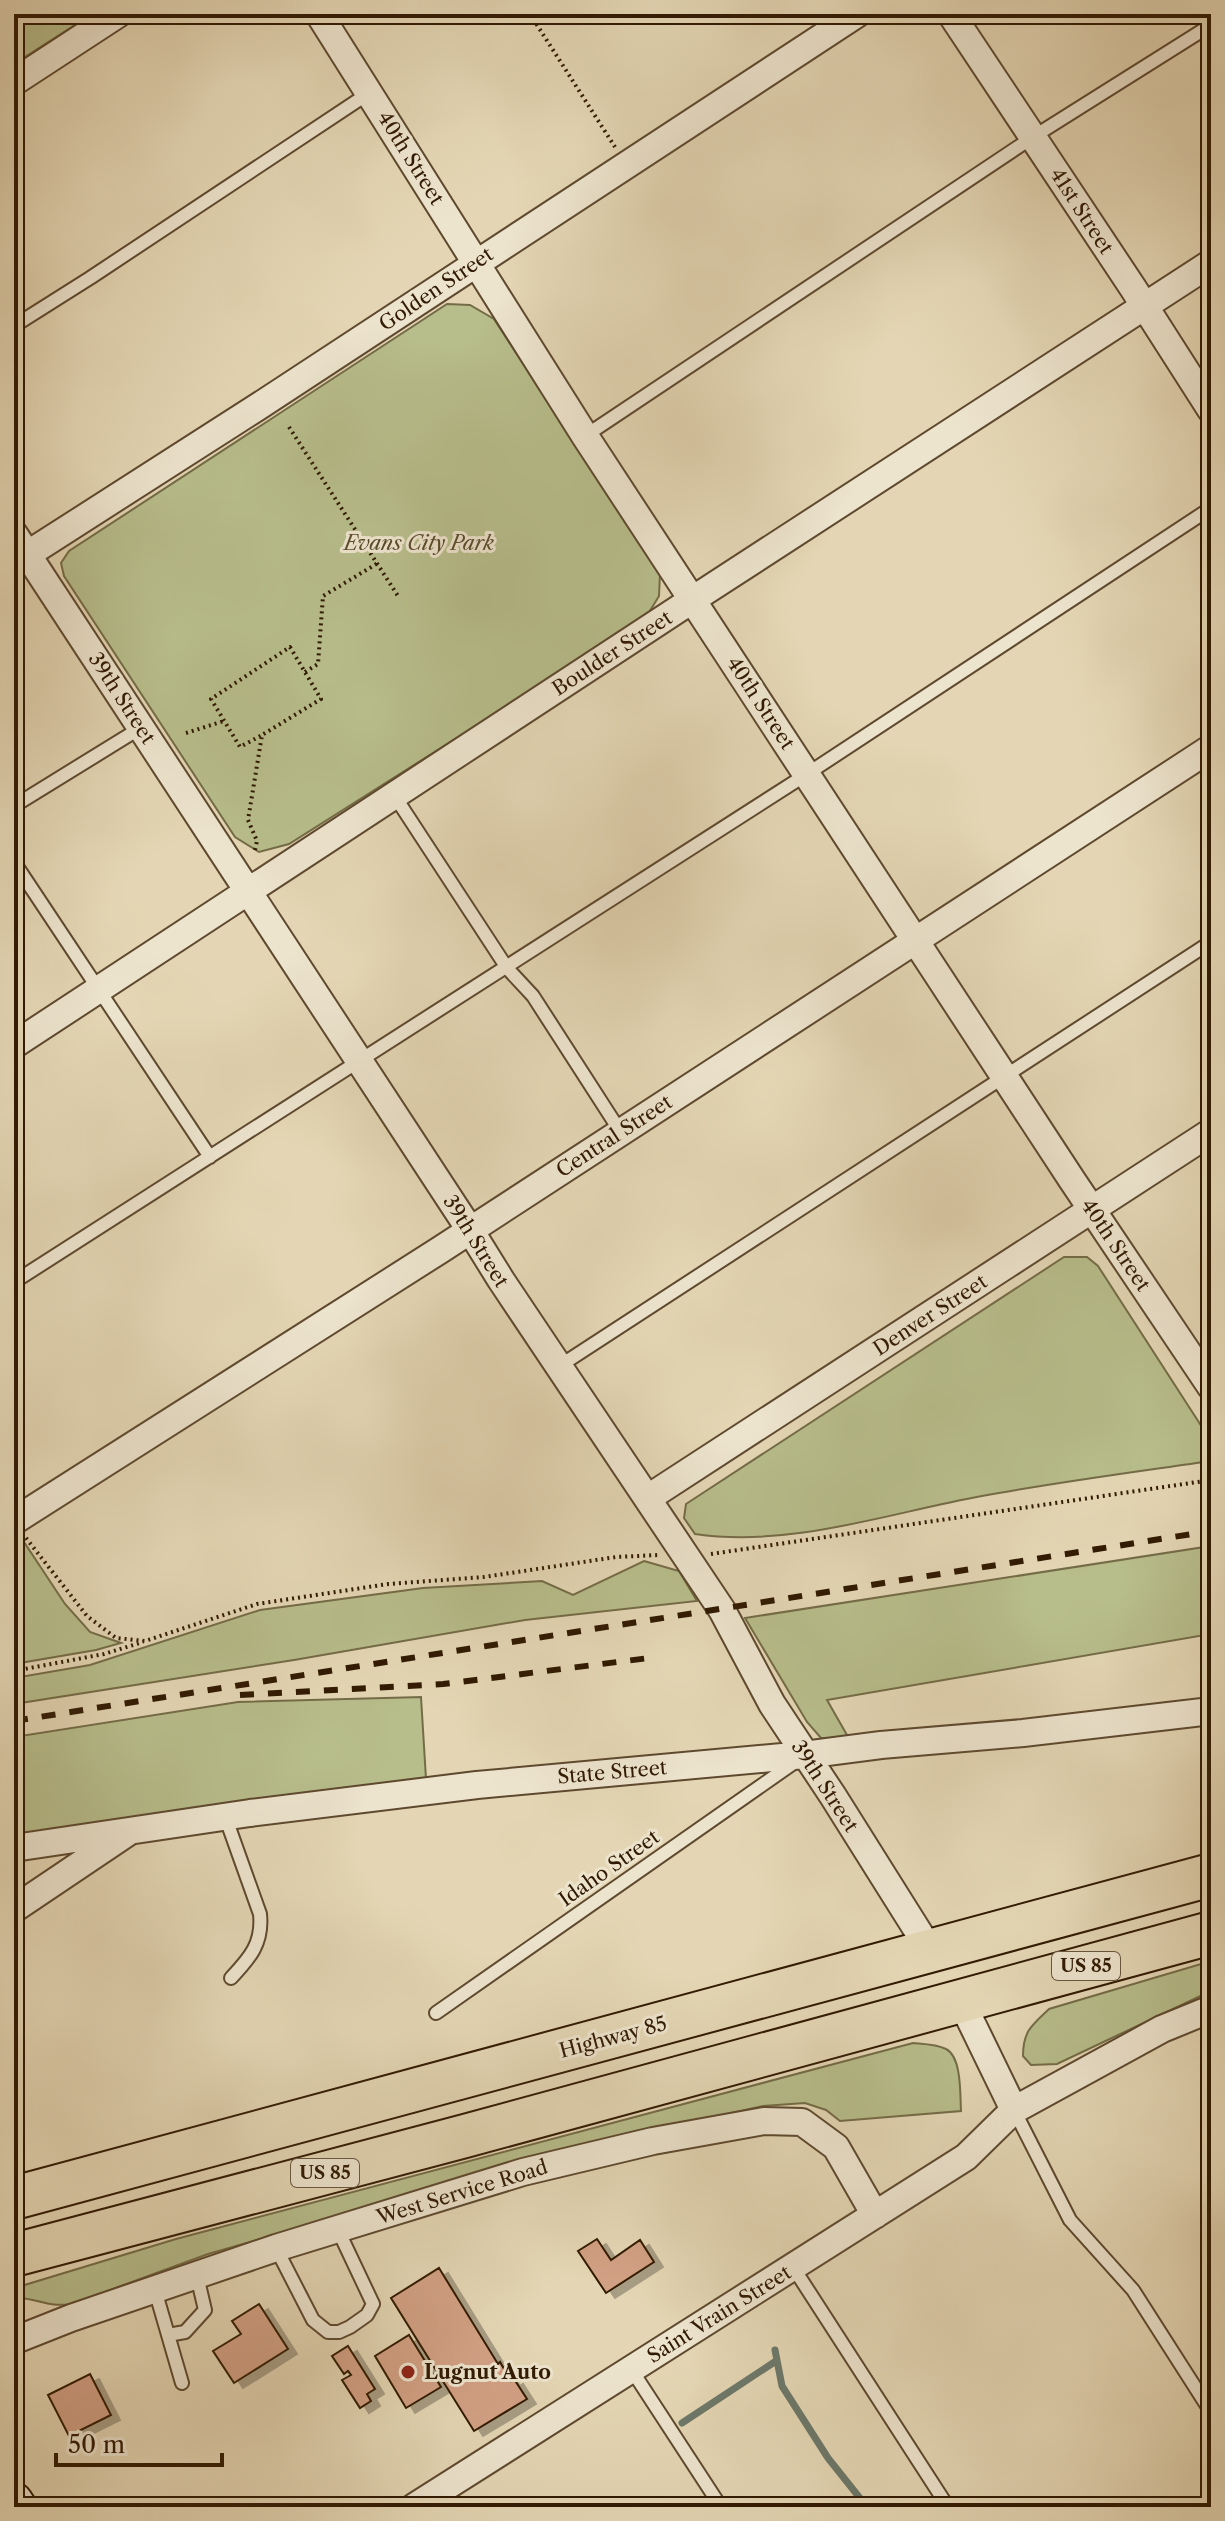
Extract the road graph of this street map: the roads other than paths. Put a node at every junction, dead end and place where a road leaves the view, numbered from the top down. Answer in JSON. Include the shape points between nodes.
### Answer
{"nodes":[{"id":1,"x":118,"y":14,"type":"edge"},
{"id":2,"x":319,"y":14,"type":"edge"},
{"id":3,"x":857,"y":14,"type":"edge"},
{"id":4,"x":951,"y":14,"type":"edge"},
{"id":5,"x":1211,"y":25,"type":"edge"},
{"id":6,"x":14,"y":82,"type":"edge"},
{"id":7,"x":369,"y":92,"type":"junction"},
{"id":8,"x":1033,"y":137,"type":"junction"},
{"id":9,"x":476,"y":262,"type":"junction"},
{"id":10,"x":1211,"y":263,"type":"edge"},
{"id":11,"x":1145,"y":306,"type":"junction"},
{"id":12,"x":14,"y":326,"type":"edge"},
{"id":13,"x":1211,"y":410,"type":"edge"},
{"id":14,"x":585,"y":436,"type":"junction"},
{"id":15,"x":1211,"y":508,"type":"edge"},
{"id":16,"x":18,"y":550,"type":"edge"},
{"id":17,"x":692,"y":600,"type":"junction"},
{"id":18,"x":142,"y":727,"type":"junction"},
{"id":19,"x":1211,"y":748,"type":"edge"},
{"id":20,"x":807,"y":774,"type":"junction"},
{"id":21,"x":394,"y":795,"type":"junction"},
{"id":22,"x":14,"y":806,"type":"edge"},
{"id":23,"x":14,"y":862,"type":"edge"},
{"id":24,"x":249,"y":891,"type":"junction"},
{"id":25,"x":915,"y":941,"type":"junction"},
{"id":26,"x":1211,"y":942,"type":"edge"},
{"id":27,"x":507,"y":968,"type":"junction"},
{"id":28,"x":100,"y":989,"type":"junction"},
{"id":29,"x":14,"y":1045,"type":"edge"},
{"id":30,"x":361,"y":1062,"type":"junction"},
{"id":31,"x":1003,"y":1076,"type":"junction"},
{"id":32,"x":620,"y":1131,"type":"junction"},
{"id":33,"x":1211,"y":1132,"type":"edge"},
{"id":34,"x":210,"y":1157,"type":"junction"},
{"id":35,"x":1091,"y":1209,"type":"junction"},
{"id":36,"x":470,"y":1230,"type":"junction"},
{"id":37,"x":14,"y":1282,"type":"edge"},
{"id":38,"x":558,"y":1367,"type":"junction"},
{"id":39,"x":1211,"y":1387,"type":"edge"},
{"id":40,"x":648,"y":1498,"type":"junction"},
{"id":41,"x":18,"y":1527,"type":"edge"},
{"id":42,"x":1211,"y":1711,"type":"edge"},
{"id":43,"x":804,"y":1755,"type":"junction"},
{"id":44,"x":225,"y":1816,"type":"junction"},
{"id":45,"x":134,"y":1828,"type":"junction"},
{"id":46,"x":14,"y":1848,"type":"edge"},
{"id":47,"x":1211,"y":1875,"type":"edge"},
{"id":48,"x":14,"y":1909,"type":"edge"},
{"id":49,"x":1211,"y":1933,"type":"edge"},
{"id":50,"x":931,"y":1952,"type":"junction"},
{"id":51,"x":231,"y":1978,"type":"dead end"},
{"id":52,"x":960,"y":1999,"type":"junction"},
{"id":53,"x":1211,"y":2009,"type":"edge"},
{"id":54,"x":436,"y":2013,"type":"dead end"},
{"id":55,"x":1014,"y":2110,"type":"junction"},
{"id":56,"x":14,"y":2198,"type":"edge"},
{"id":57,"x":169,"y":2214,"type":"junction"},
{"id":58,"x":875,"y":2215,"type":"junction"},
{"id":59,"x":338,"y":2230,"type":"junction"},
{"id":60,"x":276,"y":2248,"type":"junction"},
{"id":61,"x":14,"y":2255,"type":"edge"},
{"id":62,"x":793,"y":2267,"type":"junction"},
{"id":63,"x":197,"y":2276,"type":"junction"},
{"id":64,"x":14,"y":2280,"type":"edge"},
{"id":65,"x":155,"y":2290,"type":"junction"},
{"id":66,"x":168,"y":2335,"type":"junction"},
{"id":67,"x":18,"y":2339,"type":"dead end"},
{"id":68,"x":631,"y":2369,"type":"junction"},
{"id":69,"x":182,"y":2383,"type":"dead end"},
{"id":70,"x":1211,"y":2412,"type":"edge"},
{"id":71,"x":14,"y":2501,"type":"edge"},
{"id":72,"x":18,"y":2507,"type":"edge"},
{"id":73,"x":414,"y":2507,"type":"edge"},
{"id":74,"x":721,"y":2507,"type":"edge"},
{"id":75,"x":948,"y":2507,"type":"edge"}],
"edges":[{"from":1,"to":6,"type":"street"},
{"from":2,"to":7,"type":"street","name":"40th Street"},
{"from":3,"to":9,"type":"street","name":"Golden Street"},
{"from":4,"to":8,"type":"street","name":"41st Street"},
{"from":5,"to":8,"type":"lane"},
{"from":7,"to":9,"type":"street","name":"40th Street"},
{"from":7,"to":12,"type":"lane"},
{"from":8,"to":11,"type":"street","name":"41st Street"},
{"from":8,"to":14,"type":"lane"},
{"from":9,"to":14,"type":"street","name":"40th Street"},
{"from":9,"to":16,"type":"street","name":"Golden Street","via":[[256,408]]},
{"from":10,"to":11,"type":"street","name":"Boulder Street"},
{"from":11,"to":13,"type":"street","name":"41st Street"},
{"from":11,"to":17,"type":"street","name":"Boulder Street"},
{"from":14,"to":17,"type":"street","name":"40th Street"},
{"from":15,"to":20,"type":"lane"},
{"from":16,"to":18,"type":"street","name":"39th Street"},
{"from":17,"to":20,"type":"street","name":"40th Street"},
{"from":17,"to":21,"type":"street","name":"Boulder Street"},
{"from":18,"to":22,"type":"lane"},
{"from":18,"to":24,"type":"street","name":"39th Street"},
{"from":19,"to":25,"type":"street","name":"Central Street"},
{"from":20,"to":25,"type":"street","name":"40th Street"},
{"from":20,"to":27,"type":"lane"},
{"from":21,"to":24,"type":"street","name":"Boulder Street"},
{"from":21,"to":27,"type":"lane"},
{"from":23,"to":28,"type":"lane"},
{"from":24,"to":28,"type":"street","name":"Boulder Street"},
{"from":24,"to":30,"type":"street","name":"39th Street"},
{"from":25,"to":31,"type":"street","name":"40th Street"},
{"from":25,"to":32,"type":"street","name":"Central Street"},
{"from":26,"to":31,"type":"lane"},
{"from":27,"to":30,"type":"lane"},
{"from":27,"to":32,"type":"lane","via":[[533,996]]},
{"from":28,"to":29,"type":"street","name":"Boulder Street"},
{"from":28,"to":34,"type":"lane"},
{"from":30,"to":34,"type":"lane"},
{"from":30,"to":36,"type":"street","name":"39th Street"},
{"from":31,"to":35,"type":"street","name":"40th Street"},
{"from":31,"to":38,"type":"lane"},
{"from":32,"to":36,"type":"street","name":"Central Street"},
{"from":33,"to":35,"type":"street","name":"Denver Street"},
{"from":34,"to":37,"type":"lane"},
{"from":35,"to":39,"type":"street","name":"40th Street"},
{"from":35,"to":40,"type":"street","name":"Denver Street"},
{"from":36,"to":38,"type":"street","name":"39th Street"},
{"from":36,"to":41,"type":"street","name":"Central Street"},
{"from":38,"to":40,"type":"street","name":"39th Street"},
{"from":40,"to":43,"type":"street","name":"39th Street","via":[[722,1610]]},
{"from":42,"to":43,"type":"street","name":"State Street"},
{"from":43,"to":44,"type":"street","name":"State Street"},
{"from":43,"to":50,"type":"street","name":"39th Street"},
{"from":43,"to":54,"type":"lane","name":"Idaho Street"},
{"from":44,"to":45,"type":"street","name":"State Street"},
{"from":44,"to":51,"type":"lane","via":[[262,1930],[258,1946]]},
{"from":45,"to":46,"type":"street","name":"State Street"},
{"from":45,"to":48,"type":"street"},
{"from":47,"to":50,"type":"highway","name":"Highway 85"},
{"from":49,"to":52,"type":"highway","number":"US 85"},
{"from":50,"to":56,"type":"highway","name":"Highway 85"},
{"from":52,"to":55,"type":"street"},
{"from":52,"to":57,"type":"highway","number":"US 85"},
{"from":53,"to":55,"type":"street","name":"Saint Vrain Street","via":[[1162,2029]]},
{"from":55,"to":58,"type":"street","name":"Saint Vrain Street","via":[[966,2157]]},
{"from":55,"to":70,"type":"lane","via":[[1070,2220],[1133,2290]]},
{"from":57,"to":61,"type":"highway","number":"US 85"},
{"from":57,"to":64,"type":"highway","via":[[138,2241]]},
{"from":58,"to":59,"type":"street","name":"West Service Road","via":[[836,2147],[802,2122],[764,2121],[523,2172]]},
{"from":58,"to":62,"type":"street","name":"Saint Vrain Street"},
{"from":59,"to":60,"type":"street","name":"West Service Road"},
{"from":59,"to":60,"type":"lane","via":[[373,2304],[367,2315],[339,2332],[328,2332],[313,2320]]},
{"from":60,"to":63,"type":"street","name":"West Service Road"},
{"from":62,"to":68,"type":"street","name":"Saint Vrain Street"},
{"from":62,"to":75,"type":"lane"},
{"from":63,"to":65,"type":"street","name":"West Service Road"},
{"from":63,"to":66,"type":"lane","via":[[205,2310],[185,2332]]},
{"from":65,"to":66,"type":"lane"},
{"from":65,"to":67,"type":"street","name":"West Service Road"},
{"from":66,"to":69,"type":"lane"},
{"from":68,"to":73,"type":"street","name":"Saint Vrain Street"},
{"from":68,"to":74,"type":"lane"},
{"from":71,"to":72,"type":"main road"}]}
